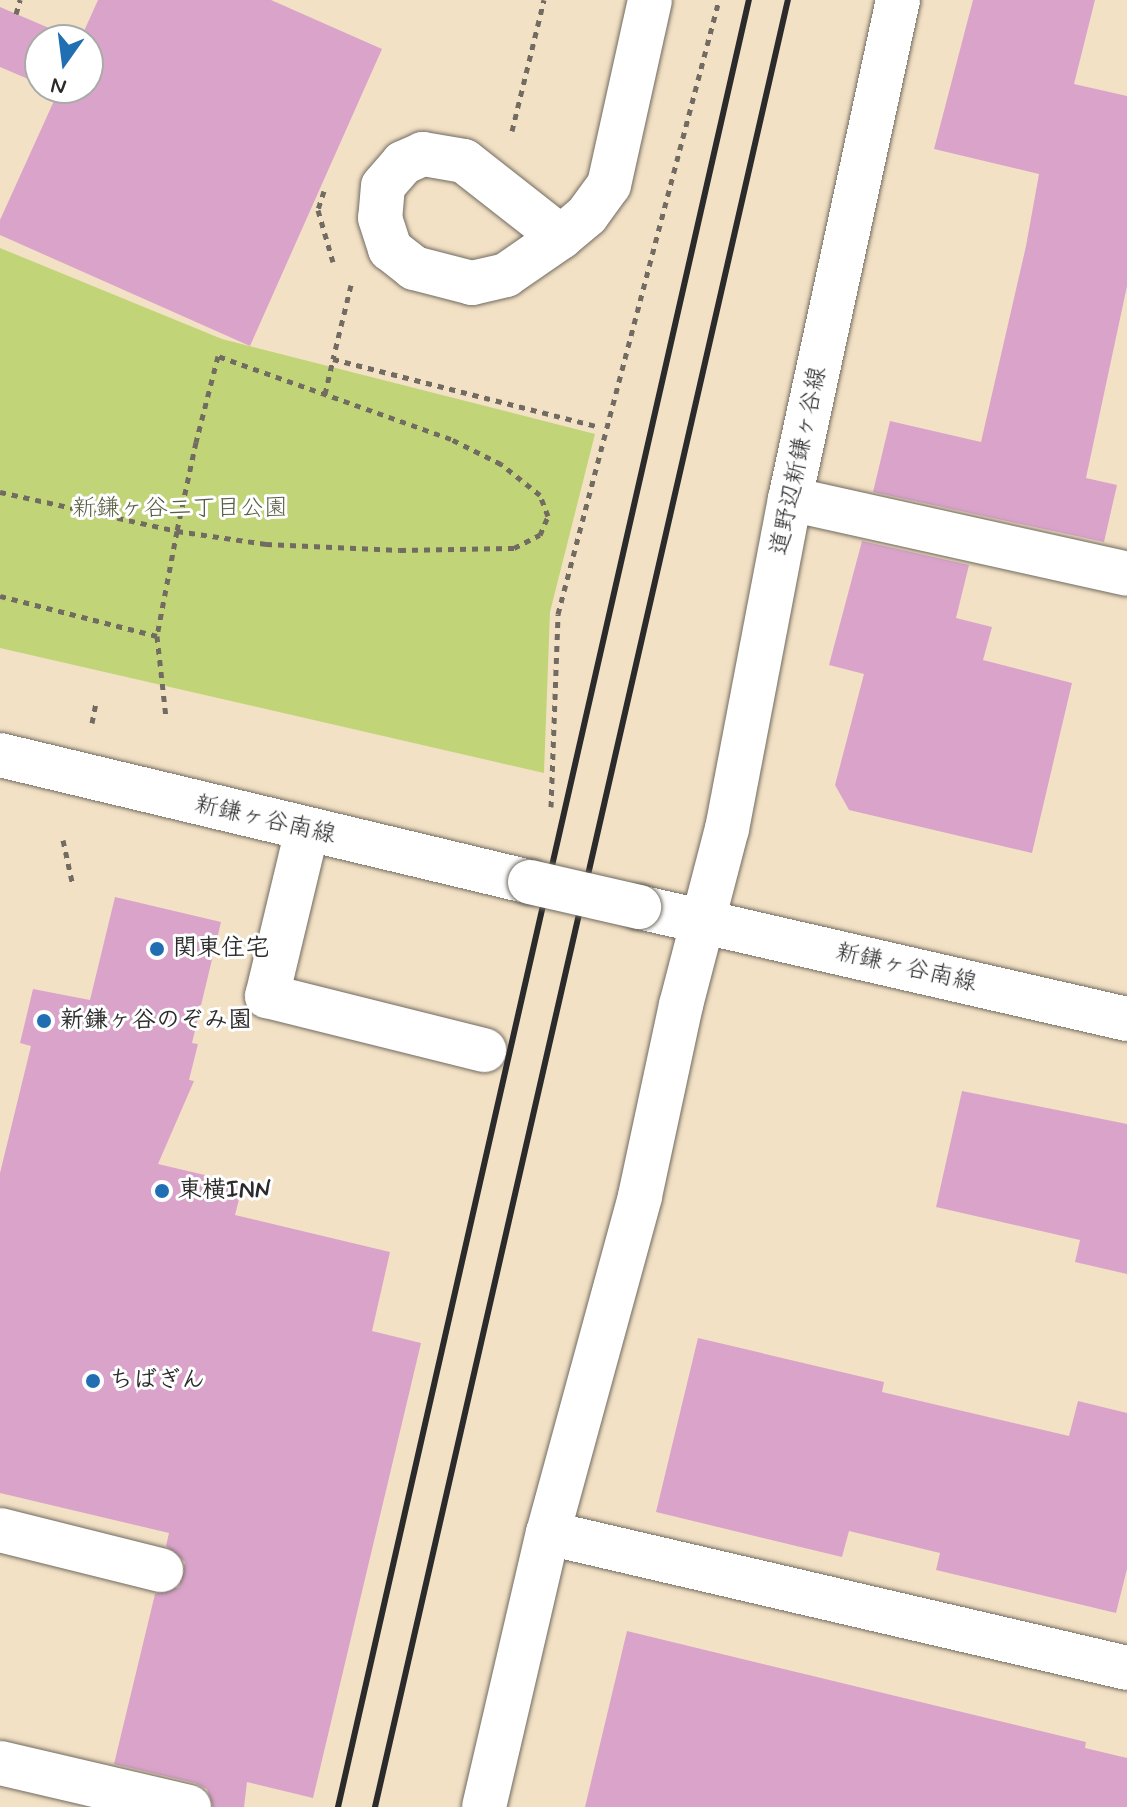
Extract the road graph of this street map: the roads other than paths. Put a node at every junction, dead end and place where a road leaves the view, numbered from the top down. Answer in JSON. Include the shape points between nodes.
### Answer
{"nodes":[{"id":1,"x":650,"y":0,"type":"edge"},
{"id":2,"x":898,"y":0,"type":"edge"},
{"id":3,"x":561,"y":237,"type":"dead end"},
{"id":4,"x":790,"y":499,"type":"junction"},
{"id":5,"x":1127,"y":574,"type":"edge"},
{"id":6,"x":0,"y":755,"type":"edge"},
{"id":7,"x":307,"y":830,"type":"junction"},
{"id":8,"x":703,"y":922,"type":"junction"},
{"id":9,"x":1127,"y":1019,"type":"edge"},
{"id":10,"x":484,"y":1050,"type":"dead end"},
{"id":11,"x":0,"y":1530,"type":"edge"},
{"id":12,"x":548,"y":1533,"type":"junction"},
{"id":13,"x":161,"y":1570,"type":"dead end"},
{"id":14,"x":1127,"y":1668,"type":"edge"},
{"id":15,"x":0,"y":1763,"type":"edge"},
{"id":16,"x":98,"y":1797,"type":"edge"},
{"id":17,"x":189,"y":1807,"type":"edge"},
{"id":18,"x":484,"y":1807,"type":"edge"}],
"edges":[{"from":1,"to":3,"type":"street","via":[[609,185],[587,215]]},
{"from":2,"to":4,"type":"street","name":"道野辺新鎌ヶ谷線"},
{"from":4,"to":5,"type":"street"},
{"from":4,"to":8,"type":"street","name":"道野辺新鎌ヶ谷線","via":[[727,829]]},
{"from":6,"to":7,"type":"street","name":"新鎌ヶ谷南線"},
{"from":7,"to":8,"type":"street","name":"新鎌ヶ谷南線","bridge":true},
{"from":7,"to":10,"type":"street","via":[[267,996]]},
{"from":8,"to":9,"type":"street","name":"新鎌ヶ谷南線"},
{"from":8,"to":12,"type":"street","name":"道野辺新鎌ヶ谷線","via":[[640,1196]]},
{"from":11,"to":13,"type":"street"},
{"from":12,"to":14,"type":"street"},
{"from":12,"to":18,"type":"street","name":"道野辺新鎌ヶ谷線"},
{"from":15,"to":16,"type":"street"},
{"from":16,"to":17,"type":"street"}]}
